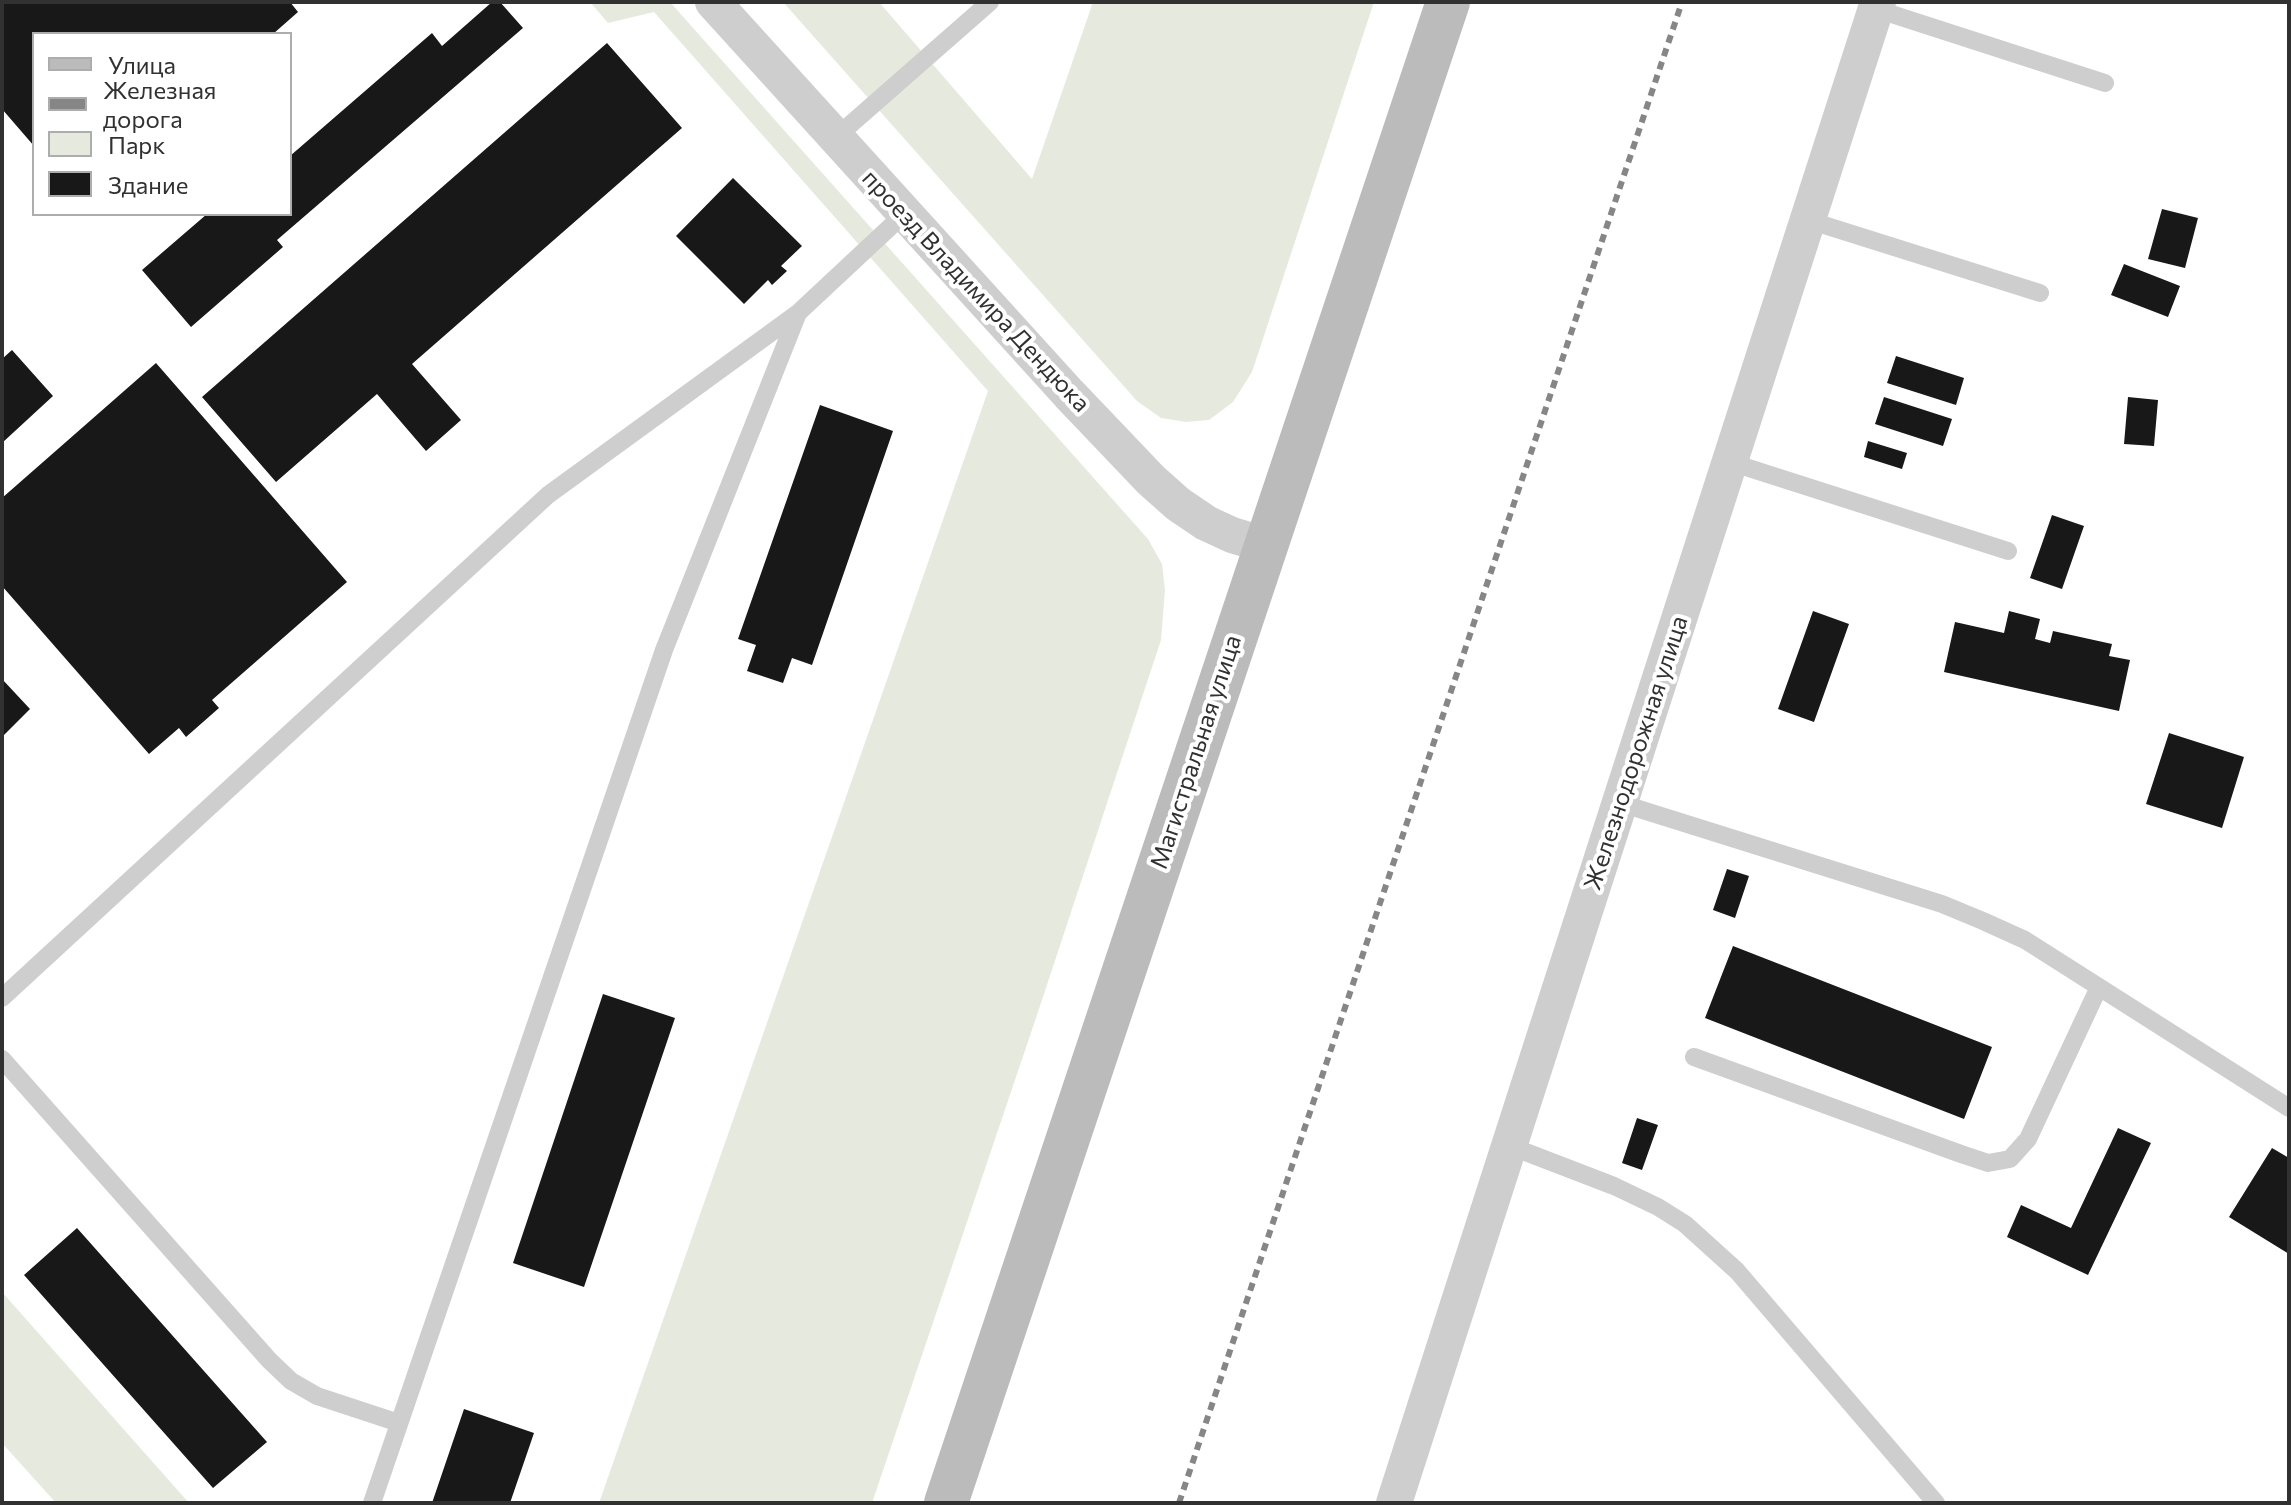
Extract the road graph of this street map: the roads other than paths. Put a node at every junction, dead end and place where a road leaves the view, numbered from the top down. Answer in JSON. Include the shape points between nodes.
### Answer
{"nodes":[{"id":1,"x":713,"y":2,"type":"edge"},
{"id":2,"x":989,"y":2,"type":"edge"},
{"id":3,"x":1448,"y":2,"type":"edge"},
{"id":4,"x":1877,"y":5,"type":"edge"},
{"id":5,"x":2105,"y":83,"type":"dead end"},
{"id":6,"x":835,"y":138,"type":"junction"},
{"id":7,"x":904,"y":214,"type":"junction"},
{"id":8,"x":1808,"y":220,"type":"junction"},
{"id":9,"x":2040,"y":293,"type":"dead end"},
{"id":10,"x":798,"y":313,"type":"junction"},
{"id":11,"x":1730,"y":462,"type":"junction"},
{"id":12,"x":1265,"y":545,"type":"junction"},
{"id":13,"x":2008,"y":551,"type":"dead end"},
{"id":14,"x":1620,"y":803,"type":"junction"},
{"id":15,"x":2099,"y":987,"type":"junction"},
{"id":16,"x":2,"y":998,"type":"edge"},
{"id":17,"x":1694,"y":1057,"type":"dead end"},
{"id":18,"x":2,"y":1059,"type":"edge"},
{"id":19,"x":2289,"y":1108,"type":"edge"},
{"id":20,"x":1510,"y":1146,"type":"junction"},
{"id":21,"x":399,"y":1423,"type":"junction"},
{"id":22,"x":372,"y":1503,"type":"edge"},
{"id":23,"x":946,"y":1503,"type":"edge"},
{"id":24,"x":1394,"y":1503,"type":"edge"},
{"id":25,"x":1936,"y":1503,"type":"edge"}],
"edges":[{"from":1,"to":6,"type":"street","name":"проезд Владимира Дендюка"},
{"from":2,"to":6,"type":"lane"},
{"from":3,"to":12,"type":"main road","name":"Магистральная улица"},
{"from":4,"to":5,"type":"lane"},
{"from":4,"to":8,"type":"street","name":"Железнодорожная улица"},
{"from":6,"to":7,"type":"street","name":"проезд Владимира Дендюка"},
{"from":7,"to":10,"type":"lane"},
{"from":7,"to":12,"type":"street","name":"проезд Владимира Дендюка","via":[[1151,480],[1206,523]]},
{"from":8,"to":9,"type":"lane"},
{"from":8,"to":11,"type":"street","name":"Железнодорожная улица"},
{"from":10,"to":16,"type":"lane","via":[[548,495]]},
{"from":10,"to":21,"type":"lane","via":[[664,650]]},
{"from":11,"to":13,"type":"lane"},
{"from":11,"to":14,"type":"street","name":"Железнодорожная улица"},
{"from":12,"to":23,"type":"main road","name":"Магистральная улица"},
{"from":14,"to":15,"type":"lane","via":[[1942,904],[2025,940]]},
{"from":14,"to":20,"type":"street","name":"Железнодорожная улица"},
{"from":15,"to":17,"type":"lane","via":[[2028,1139],[2010,1159],[1988,1163]]},
{"from":15,"to":19,"type":"lane"},
{"from":18,"to":21,"type":"lane","via":[[291,1381],[317,1396]]},
{"from":20,"to":24,"type":"street","name":"Железнодорожная улица"},
{"from":20,"to":25,"type":"lane","via":[[1614,1186],[1693,1231],[1737,1271]]},
{"from":21,"to":22,"type":"lane"}]}
